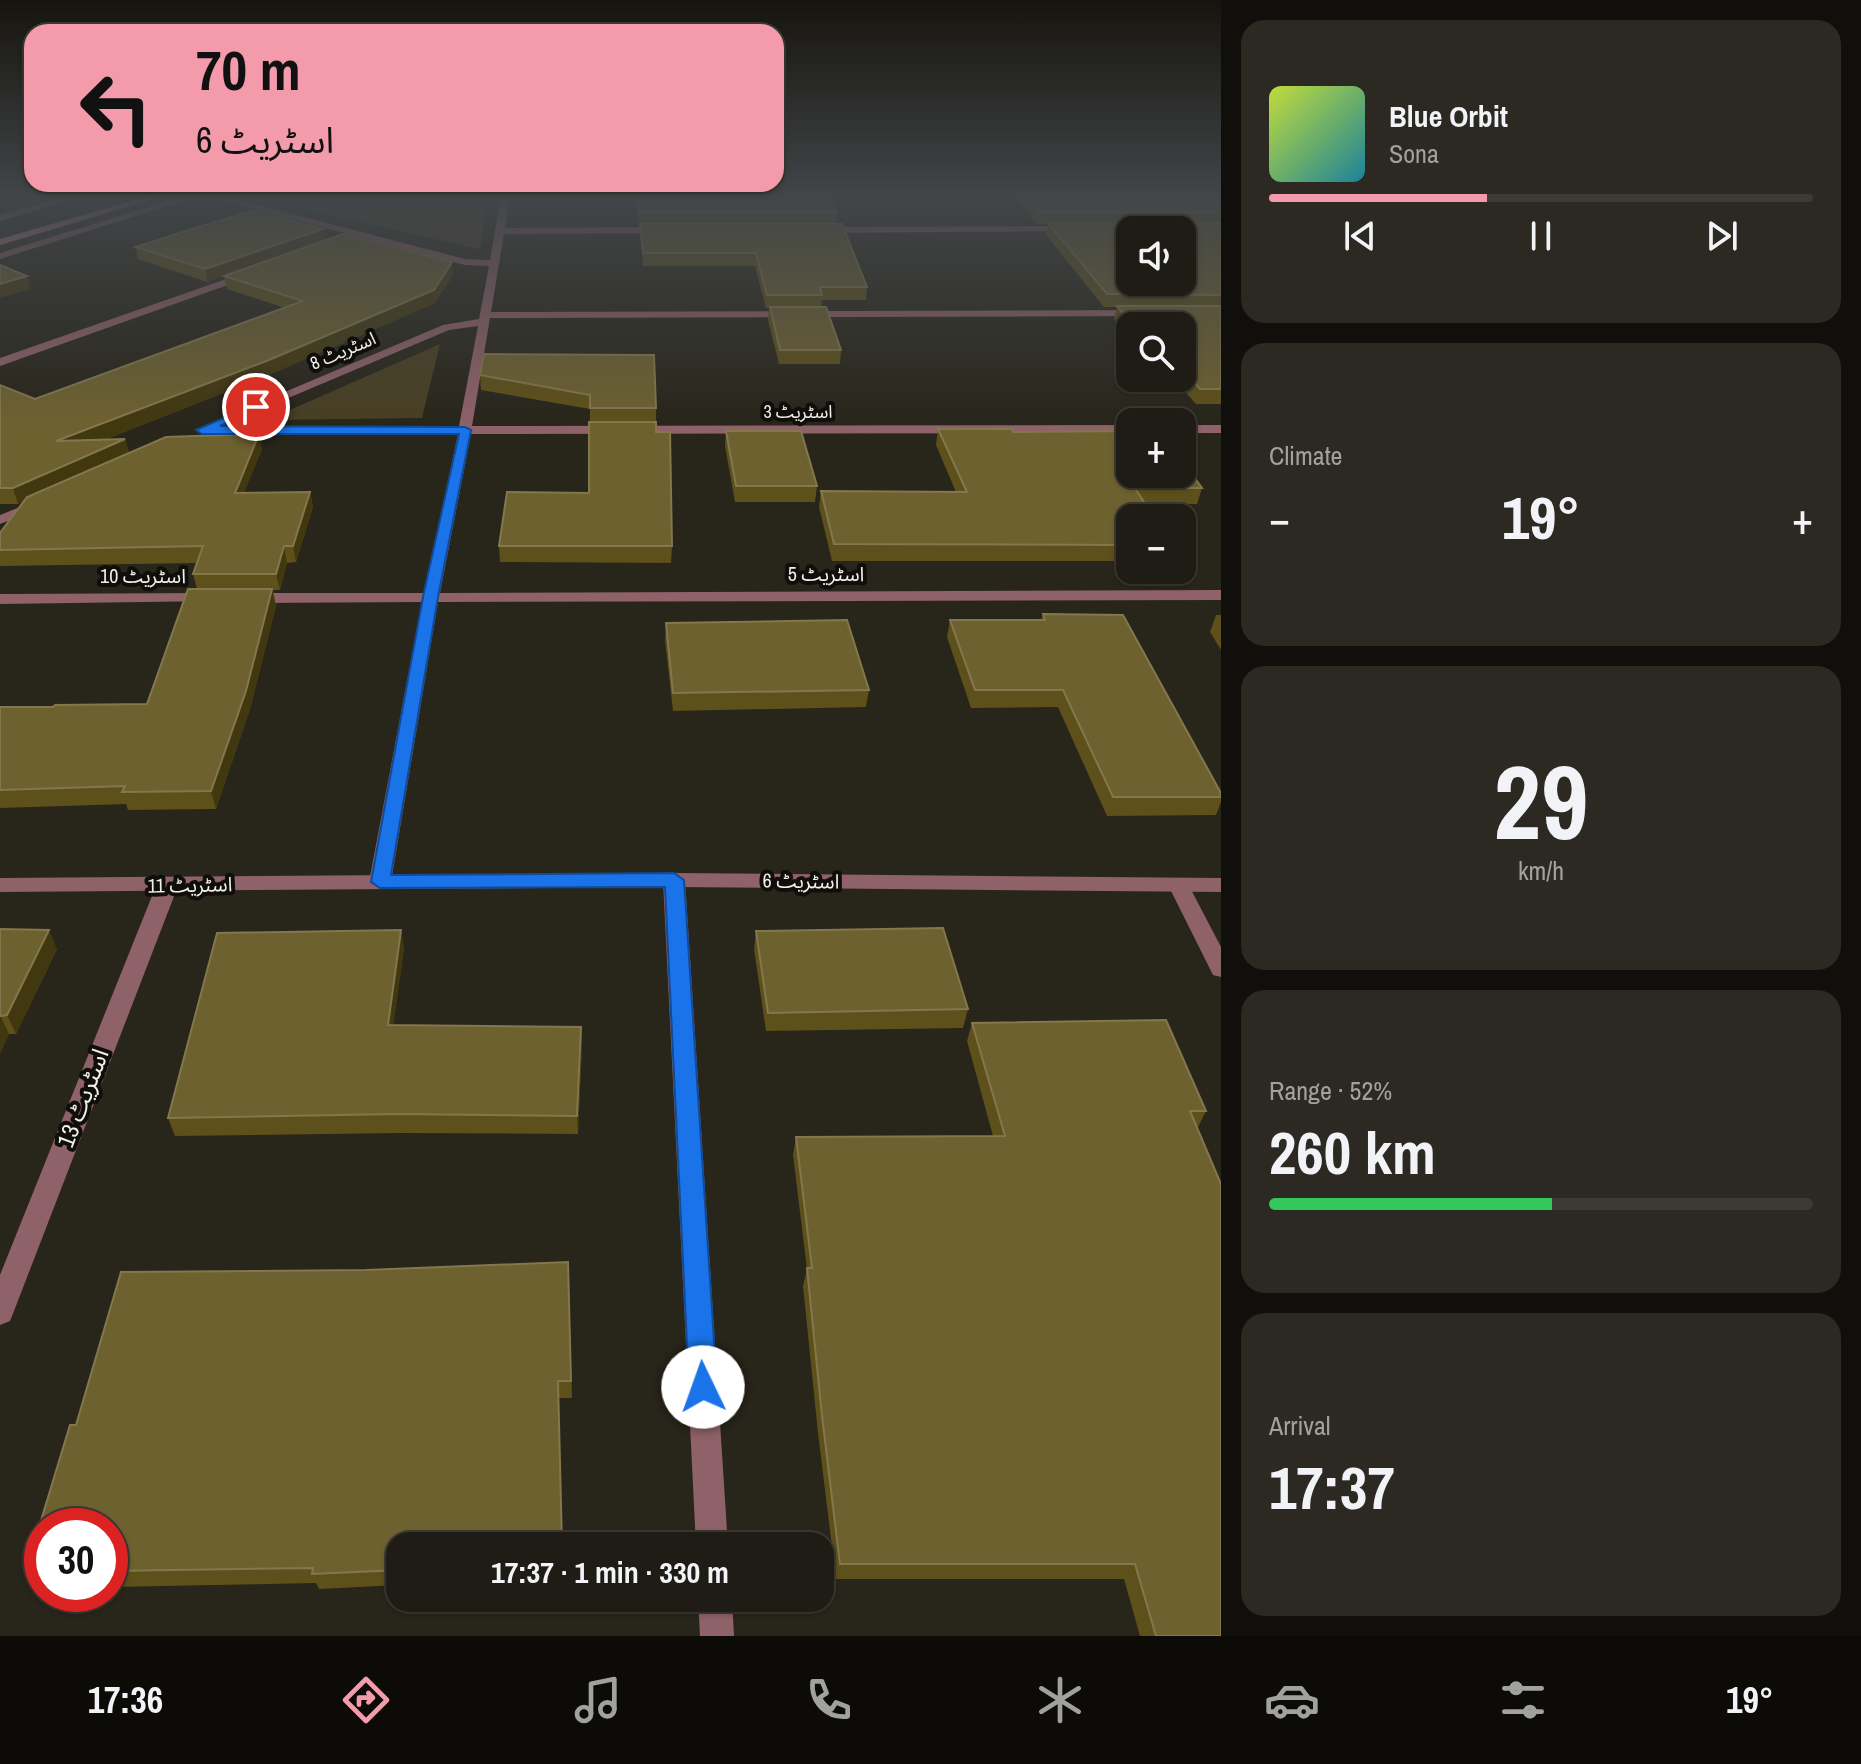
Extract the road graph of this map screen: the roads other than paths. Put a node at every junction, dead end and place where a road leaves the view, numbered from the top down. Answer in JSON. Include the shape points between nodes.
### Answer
{"nodes":[{"id":1,"x":253,"y":272,"type":"edge"},
{"id":2,"x":492,"y":272,"type":"edge"},
{"id":3,"x":1116,"y":313,"type":"edge"},
{"id":4,"x":484,"y":318,"type":"junction"},
{"id":5,"x":0,"y":362,"type":"edge"},
{"id":6,"x":1116,"y":429,"type":"edge"},
{"id":7,"x":1196,"y":429,"type":"edge"},
{"id":8,"x":1221,"y":429,"type":"edge"},
{"id":9,"x":202,"y":430,"type":"junction"},
{"id":10,"x":465,"y":430,"type":"junction"},
{"id":11,"x":187,"y":436,"type":"edge"},
{"id":12,"x":58,"y":494,"type":"edge"},
{"id":13,"x":0,"y":520,"type":"edge"},
{"id":14,"x":1221,"y":595,"type":"edge"},
{"id":15,"x":431,"y":597,"type":"junction"},
{"id":16,"x":0,"y":599,"type":"edge"},
{"id":17,"x":674,"y":880,"type":"junction"},
{"id":18,"x":380,"y":882,"type":"junction"},
{"id":19,"x":0,"y":885,"type":"edge"},
{"id":20,"x":1179,"y":885,"type":"junction"},
{"id":21,"x":1221,"y":885,"type":"edge"},
{"id":22,"x":167,"y":886,"type":"junction"},
{"id":23,"x":1221,"y":969,"type":"edge"},
{"id":24,"x":0,"y":1311,"type":"edge"},
{"id":25,"x":711,"y":1532,"type":"edge"},
{"id":26,"x":716,"y":1612,"type":"edge"},
{"id":27,"x":717,"y":1636,"type":"edge"}],
"edges":[{"from":1,"to":5,"type":"street"},
{"from":2,"to":4,"type":"street"},
{"from":3,"to":4,"type":"street","name":"اسٹریٹ 8"},
{"from":4,"to":9,"type":"street","name":"اسٹریٹ 8","via":[[447,327]]},
{"from":4,"to":10,"type":"street"},
{"from":6,"to":10,"type":"street","name":"اسٹریٹ 3"},
{"from":7,"to":8,"type":"street"},
{"from":9,"to":10,"type":"street","name":"اسٹریٹ 3"},
{"from":9,"to":11,"type":"street","name":"اسٹریٹ 8"},
{"from":10,"to":15,"type":"street"},
{"from":12,"to":13,"type":"street"},
{"from":14,"to":15,"type":"street","name":"اسٹریٹ 5"},
{"from":15,"to":16,"type":"street","name":"اسٹریٹ 10"},
{"from":15,"to":18,"type":"street"},
{"from":17,"to":18,"type":"street","name":"اسٹریٹ 6"},
{"from":17,"to":20,"type":"street","name":"اسٹریٹ 6"},
{"from":17,"to":25,"type":"street"},
{"from":18,"to":22,"type":"street","name":"اسٹریٹ 11"},
{"from":19,"to":22,"type":"street","name":"اسٹریٹ 11"},
{"from":20,"to":21,"type":"street","name":"اسٹریٹ 6"},
{"from":20,"to":23,"type":"street"},
{"from":22,"to":24,"type":"street","name":"اسٹریٹ 13"},
{"from":26,"to":27,"type":"street"}]}
